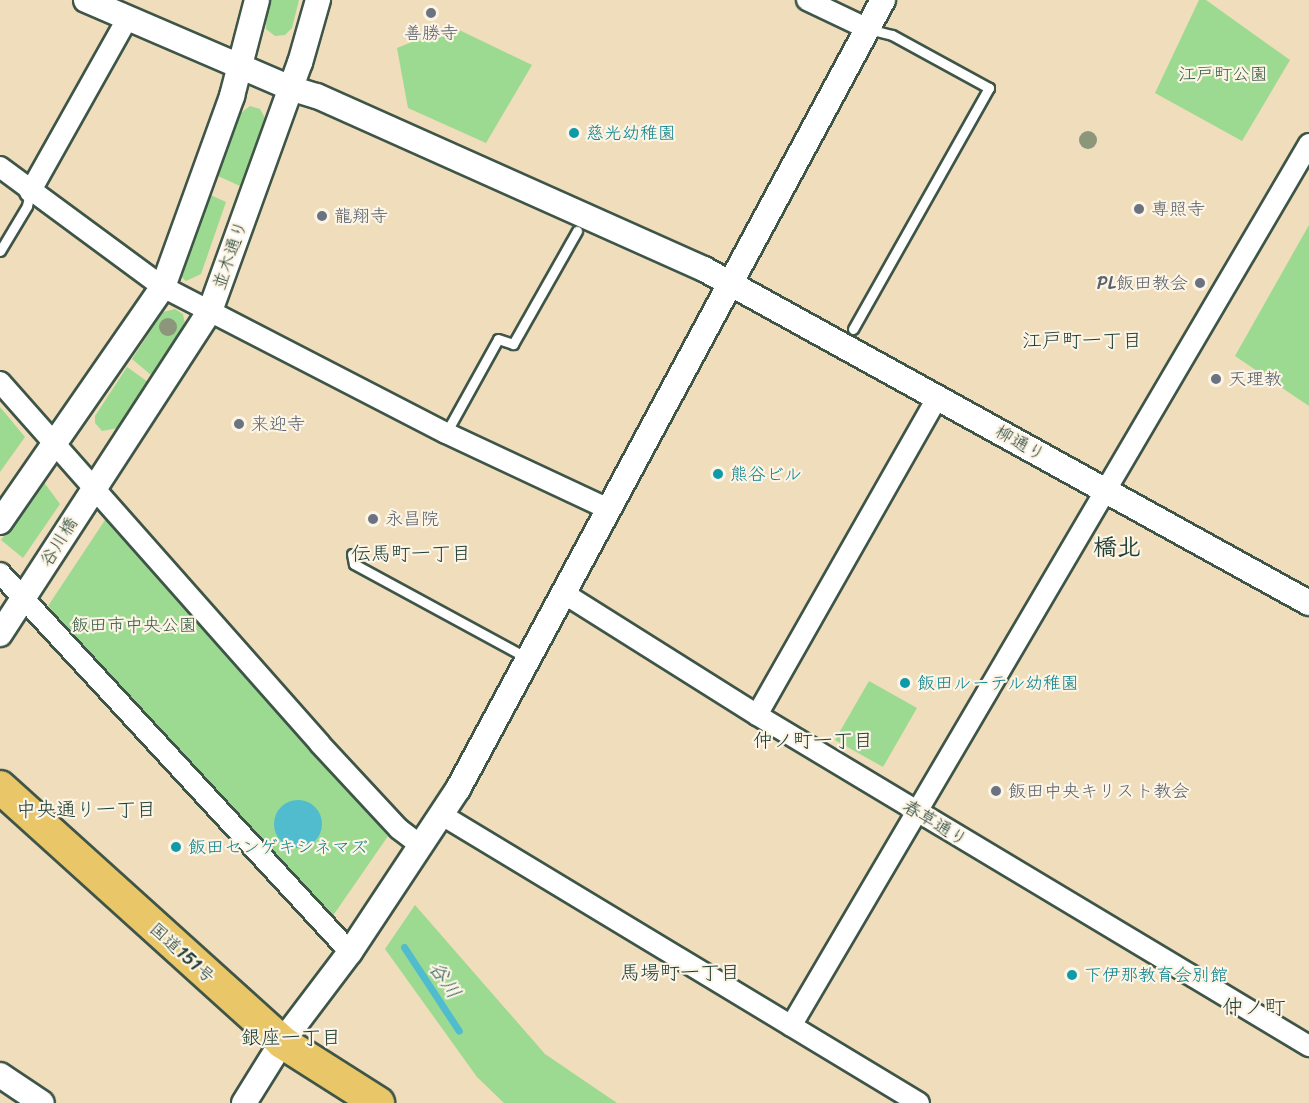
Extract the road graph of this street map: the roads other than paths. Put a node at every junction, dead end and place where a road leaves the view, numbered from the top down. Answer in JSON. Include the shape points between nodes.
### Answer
{"nodes":[{"id":1,"x":86,"y":0,"type":"edge"},
{"id":2,"x":257,"y":0,"type":"edge"},
{"id":3,"x":318,"y":0,"type":"edge"},
{"id":4,"x":807,"y":0,"type":"edge"},
{"id":5,"x":883,"y":0,"type":"edge"},
{"id":6,"x":127,"y":19,"type":"junction"},
{"id":7,"x":868,"y":29,"type":"junction"},
{"id":8,"x":240,"y":65,"type":"junction"},
{"id":9,"x":290,"y":88,"type":"junction"},
{"id":10,"x":1309,"y":144,"type":"edge"},
{"id":11,"x":0,"y":167,"type":"edge"},
{"id":12,"x":30,"y":192,"type":"junction"},
{"id":13,"x":577,"y":231,"type":"dead end"},
{"id":14,"x":0,"y":251,"type":"edge"},
{"id":15,"x":730,"y":284,"type":"junction"},
{"id":16,"x":163,"y":287,"type":"junction"},
{"id":17,"x":210,"y":311,"type":"junction"},
{"id":18,"x":853,"y":329,"type":"dead end"},
{"id":19,"x":0,"y":382,"type":"edge"},
{"id":20,"x":937,"y":398,"type":"junction"},
{"id":21,"x":446,"y":433,"type":"junction"},
{"id":22,"x":55,"y":446,"type":"junction"},
{"id":23,"x":94,"y":487,"type":"junction"},
{"id":24,"x":1103,"y":489,"type":"junction"},
{"id":25,"x":608,"y":509,"type":"junction"},
{"id":26,"x":0,"y":522,"type":"edge"},
{"id":27,"x":352,"y":554,"type":"dead end"},
{"id":28,"x":0,"y":573,"type":"edge"},
{"id":29,"x":564,"y":594,"type":"junction"},
{"id":30,"x":24,"y":597,"type":"junction"},
{"id":31,"x":1309,"y":603,"type":"edge"},
{"id":32,"x":0,"y":634,"type":"edge"},
{"id":33,"x":529,"y":659,"type":"junction"},
{"id":34,"x":757,"y":715,"type":"junction"},
{"id":35,"x":0,"y":787,"type":"edge"},
{"id":36,"x":917,"y":812,"type":"junction"},
{"id":37,"x":442,"y":815,"type":"junction"},
{"id":38,"x":420,"y":844,"type":"junction"},
{"id":39,"x":354,"y":945,"type":"junction"},
{"id":40,"x":791,"y":1026,"type":"junction"},
{"id":41,"x":282,"y":1042,"type":"junction"},
{"id":42,"x":1309,"y":1046,"type":"edge"},
{"id":43,"x":0,"y":1075,"type":"edge"},
{"id":44,"x":42,"y":1103,"type":"edge"},
{"id":45,"x":244,"y":1103,"type":"edge"},
{"id":46,"x":378,"y":1103,"type":"edge"},
{"id":47,"x":919,"y":1103,"type":"edge"}],
"edges":[{"from":1,"to":6,"type":"street","name":"柳通り"},
{"from":2,"to":8,"type":"street"},
{"from":3,"to":9,"type":"street","name":"並木通り"},
{"from":4,"to":7,"type":"street"},
{"from":5,"to":7,"type":"street"},
{"from":6,"to":8,"type":"street","name":"柳通り"},
{"from":6,"to":12,"type":"street"},
{"from":7,"to":15,"type":"street"},
{"from":7,"to":18,"type":"lane","via":[[892,35],[989,88]]},
{"from":8,"to":9,"type":"street","name":"柳通り"},
{"from":8,"to":16,"type":"street"},
{"from":9,"to":15,"type":"street","name":"柳通り","via":[[317,96]]},
{"from":9,"to":17,"type":"street","name":"並木通り"},
{"from":10,"to":24,"type":"street"},
{"from":11,"to":12,"type":"street"},
{"from":12,"to":14,"type":"lane","via":[[27,206]]},
{"from":12,"to":16,"type":"street"},
{"from":13,"to":21,"type":"lane","via":[[513,344],[498,339]]},
{"from":15,"to":20,"type":"street","name":"柳通り"},
{"from":15,"to":25,"type":"street"},
{"from":16,"to":17,"type":"street"},
{"from":16,"to":22,"type":"street"},
{"from":17,"to":21,"type":"street"},
{"from":17,"to":23,"type":"street","name":"並木通り"},
{"from":19,"to":22,"type":"street"},
{"from":20,"to":24,"type":"street","name":"柳通り"},
{"from":20,"to":34,"type":"street"},
{"from":21,"to":25,"type":"street"},
{"from":22,"to":23,"type":"street"},
{"from":22,"to":26,"type":"street"},
{"from":23,"to":30,"type":"street","name":"谷川橋"},
{"from":23,"to":38,"type":"street","via":[[320,744],[399,829]]},
{"from":24,"to":31,"type":"street","name":"柳通り"},
{"from":24,"to":36,"type":"street"},
{"from":25,"to":29,"type":"street"},
{"from":27,"to":33,"type":"lane","via":[[354,564]]},
{"from":28,"to":30,"type":"street"},
{"from":29,"to":33,"type":"street"},
{"from":29,"to":34,"type":"street","name":"春草通り"},
{"from":30,"to":32,"type":"street"},
{"from":30,"to":39,"type":"street"},
{"from":33,"to":37,"type":"street"},
{"from":34,"to":36,"type":"street","name":"春草通り"},
{"from":35,"to":41,"type":"highway","name":"国道151号"},
{"from":36,"to":40,"type":"street"},
{"from":36,"to":42,"type":"street","name":"春草通り"},
{"from":37,"to":38,"type":"street"},
{"from":37,"to":40,"type":"street"},
{"from":38,"to":39,"type":"street"},
{"from":39,"to":41,"type":"street"},
{"from":40,"to":47,"type":"street"},
{"from":41,"to":45,"type":"street"},
{"from":41,"to":46,"type":"highway","name":"国道151号"},
{"from":43,"to":44,"type":"street"}]}
